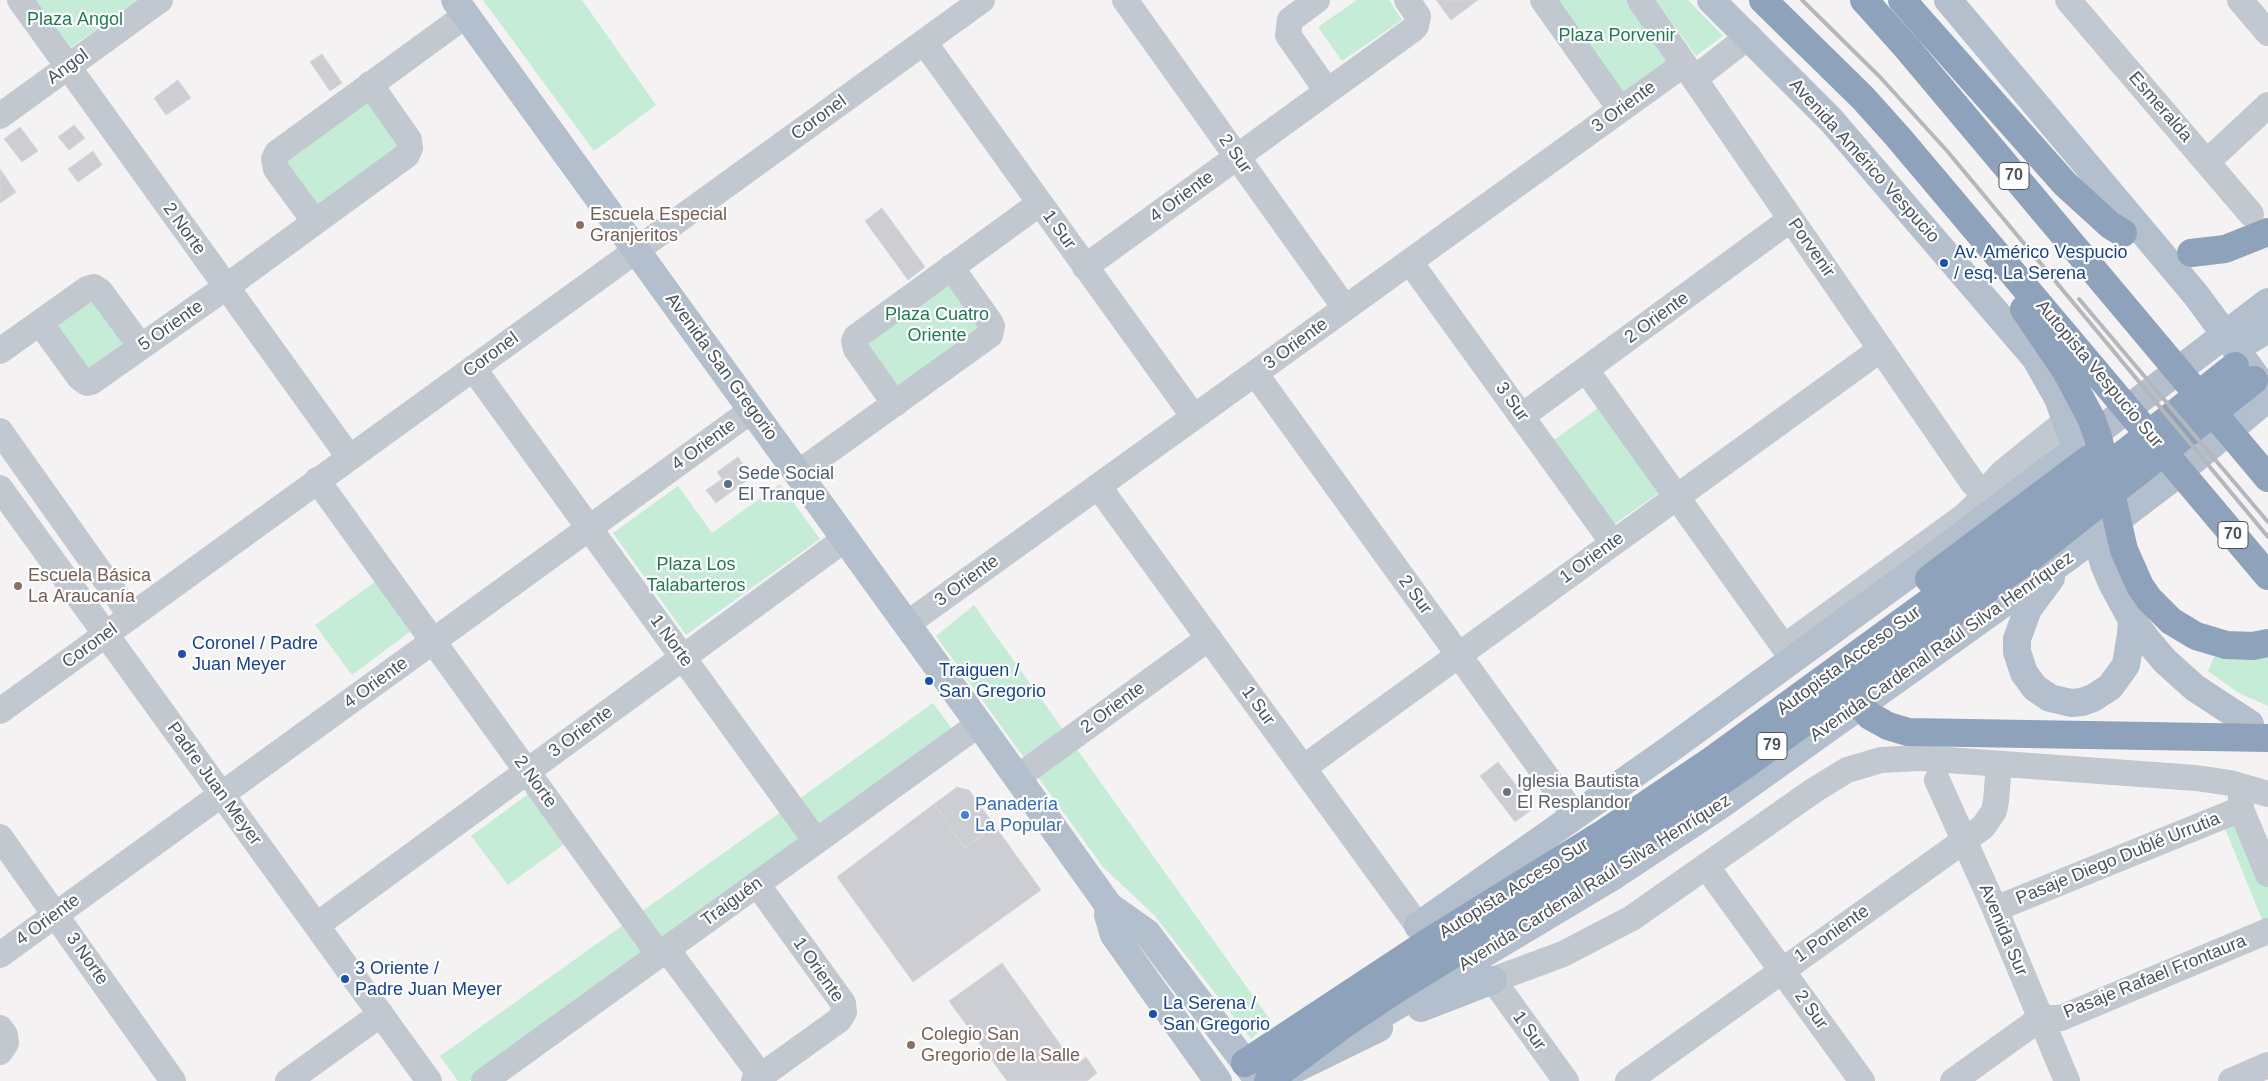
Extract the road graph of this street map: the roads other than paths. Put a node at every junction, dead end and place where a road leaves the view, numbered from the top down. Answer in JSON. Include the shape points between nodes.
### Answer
{"nodes":[{"id":1,"x":160,"y":0,"type":"edge"},
{"id":2,"x":982,"y":0,"type":"edge"},
{"id":3,"x":1125,"y":0,"type":"edge"},
{"id":4,"x":1318,"y":0,"type":"edge"},
{"id":5,"x":1407,"y":0,"type":"edge"},
{"id":6,"x":1543,"y":0,"type":"edge"},
{"id":7,"x":1640,"y":0,"type":"edge"},
{"id":8,"x":1711,"y":0,"type":"edge"},
{"id":9,"x":1763,"y":0,"type":"edge"},
{"id":10,"x":1864,"y":0,"type":"edge"},
{"id":11,"x":1902,"y":0,"type":"edge"},
{"id":12,"x":1948,"y":0,"type":"edge"},
{"id":13,"x":2068,"y":0,"type":"edge"},
{"id":14,"x":2240,"y":0,"type":"edge"},
{"id":15,"x":27,"y":3,"type":"edge"},
{"id":16,"x":461,"y":7,"type":"edge"},
{"id":17,"x":2268,"y":33,"type":"edge"},
{"id":18,"x":1749,"y":36,"type":"junction"},
{"id":19,"x":924,"y":42,"type":"junction"},
{"id":20,"x":68,"y":67,"type":"junction"},
{"id":21,"x":1689,"y":71,"type":"junction"},
{"id":22,"x":370,"y":84,"type":"junction"},
{"id":23,"x":1328,"y":92,"type":"junction"},
{"id":24,"x":2268,"y":105,"type":"edge"},
{"id":25,"x":1620,"y":109,"type":"junction"},
{"id":26,"x":0,"y":116,"type":"edge"},
{"id":27,"x":1237,"y":157,"type":"junction"},
{"id":28,"x":2207,"y":162,"type":"junction"},
{"id":29,"x":1040,"y":203,"type":"junction"},
{"id":30,"x":1791,"y":219,"type":"junction"},
{"id":31,"x":315,"y":222,"type":"junction"},
{"id":32,"x":2259,"y":223,"type":"edge"},
{"id":33,"x":2123,"y":233,"type":"dead end"},
{"id":34,"x":1987,"y":241,"type":"junction"},
{"id":35,"x":636,"y":250,"type":"junction"},
{"id":36,"x":2191,"y":253,"type":"dead end"},
{"id":37,"x":1410,"y":262,"type":"junction"},
{"id":38,"x":1086,"y":266,"type":"junction"},
{"id":39,"x":951,"y":267,"type":"junction"},
{"id":40,"x":226,"y":287,"type":"junction"},
{"id":41,"x":2268,"y":302,"type":"edge"},
{"id":42,"x":1345,"y":308,"type":"junction"},
{"id":43,"x":40,"y":323,"type":"junction"},
{"id":44,"x":2268,"y":329,"type":"edge"},
{"id":45,"x":141,"y":347,"type":"junction"},
{"id":46,"x":1881,"y":349,"type":"junction"},
{"id":47,"x":0,"y":351,"type":"edge"},
{"id":48,"x":473,"y":368,"type":"junction"},
{"id":49,"x":1586,"y":370,"type":"junction"},
{"id":50,"x":1255,"y":373,"type":"junction"},
{"id":51,"x":2255,"y":376,"type":"edge"},
{"id":52,"x":2189,"y":401,"type":"junction"},
{"id":53,"x":895,"y":404,"type":"junction"},
{"id":54,"x":752,"y":410,"type":"junction"},
{"id":55,"x":1522,"y":416,"type":"junction"},
{"id":56,"x":1194,"y":417,"type":"junction"},
{"id":57,"x":2076,"y":423,"type":"junction"},
{"id":58,"x":0,"y":431,"type":"edge"},
{"id":59,"x":349,"y":458,"type":"junction"},
{"id":60,"x":798,"y":473,"type":"junction"},
{"id":61,"x":2268,"y":478,"type":"edge"},
{"id":62,"x":317,"y":480,"type":"junction"},
{"id":63,"x":1098,"y":486,"type":"junction"},
{"id":64,"x":0,"y":488,"type":"edge"},
{"id":65,"x":1983,"y":494,"type":"junction"},
{"id":66,"x":1677,"y":497,"type":"junction"},
{"id":67,"x":590,"y":528,"type":"junction"},
{"id":68,"x":845,"y":539,"type":"junction"},
{"id":69,"x":1614,"y":543,"type":"junction"},
{"id":70,"x":2114,"y":557,"type":"junction"},
{"id":71,"x":2067,"y":558,"type":"junction"},
{"id":72,"x":2268,"y":576,"type":"edge"},
{"id":73,"x":131,"y":616,"type":"junction"},
{"id":74,"x":2132,"y":620,"type":"junction"},
{"id":75,"x":907,"y":624,"type":"junction"},
{"id":76,"x":106,"y":634,"type":"junction"},
{"id":77,"x":1209,"y":638,"type":"junction"},
{"id":78,"x":434,"y":642,"type":"junction"},
{"id":79,"x":2268,"y":643,"type":"edge"},
{"id":80,"x":1784,"y":647,"type":"junction"},
{"id":81,"x":1458,"y":655,"type":"junction"},
{"id":82,"x":683,"y":657,"type":"junction"},
{"id":83,"x":0,"y":711,"type":"edge"},
{"id":84,"x":979,"y":724,"type":"junction"},
{"id":85,"x":2259,"y":731,"type":"edge"},
{"id":86,"x":1670,"y":749,"type":"junction"},
{"id":87,"x":1999,"y":764,"type":"junction"},
{"id":88,"x":1303,"y":768,"type":"junction"},
{"id":89,"x":527,"y":772,"type":"junction"},
{"id":90,"x":1018,"y":777,"type":"junction"},
{"id":91,"x":1936,"y":780,"type":"dead end"},
{"id":92,"x":2268,"y":794,"type":"edge"},
{"id":93,"x":222,"y":795,"type":"junction"},
{"id":94,"x":2241,"y":798,"type":"junction"},
{"id":95,"x":1575,"y":816,"type":"junction"},
{"id":96,"x":0,"y":837,"type":"edge"},
{"id":97,"x":816,"y":841,"type":"junction"},
{"id":98,"x":1964,"y":841,"type":"junction"},
{"id":99,"x":1706,"y":866,"type":"junction"},
{"id":100,"x":2268,"y":874,"type":"edge"},
{"id":101,"x":757,"y":884,"type":"junction"},
{"id":102,"x":1109,"y":906,"type":"junction"},
{"id":103,"x":1995,"y":909,"type":"junction"},
{"id":104,"x":56,"y":915,"type":"junction"},
{"id":105,"x":316,"y":925,"type":"junction"},
{"id":106,"x":1418,"y":926,"type":"junction"},
{"id":107,"x":2268,"y":931,"type":"edge"},
{"id":108,"x":663,"y":952,"type":"junction"},
{"id":109,"x":0,"y":955,"type":"edge"},
{"id":110,"x":1782,"y":970,"type":"junction"},
{"id":111,"x":1493,"y":980,"type":"junction"},
{"id":112,"x":381,"y":1014,"type":"junction"},
{"id":113,"x":2040,"y":1018,"type":"junction"},
{"id":114,"x":1305,"y":1024,"type":"junction"},
{"id":115,"x":0,"y":1028,"type":"edge"},
{"id":116,"x":0,"y":1052,"type":"edge"},
{"id":117,"x":2268,"y":1066,"type":"edge"},
{"id":118,"x":1252,"y":1072,"type":"edge"},
{"id":119,"x":758,"y":1078,"type":"edge"},
{"id":120,"x":1216,"y":1080,"type":"edge"},
{"id":121,"x":173,"y":1081,"type":"edge"},
{"id":122,"x":288,"y":1081,"type":"edge"},
{"id":123,"x":429,"y":1081,"type":"edge"},
{"id":124,"x":484,"y":1081,"type":"edge"},
{"id":125,"x":1269,"y":1081,"type":"edge"},
{"id":126,"x":1566,"y":1081,"type":"edge"},
{"id":127,"x":1628,"y":1081,"type":"edge"},
{"id":128,"x":1862,"y":1081,"type":"edge"},
{"id":129,"x":1953,"y":1081,"type":"edge"},
{"id":130,"x":2067,"y":1081,"type":"edge"},
{"id":131,"x":2231,"y":1081,"type":"edge"}],
"edges":[{"from":1,"to":20,"type":"street","name":"Angol"},
{"from":2,"to":19,"type":"street","name":"Coronel"},
{"from":3,"to":27,"type":"street","name":"2 Sur"},
{"from":4,"to":23,"type":"street","via":[[1290,20],[1287,29]]},
{"from":5,"to":23,"type":"street","name":"4 Oriente","via":[[1418,16],[1416,26]]},
{"from":6,"to":25,"type":"street"},
{"from":7,"to":21,"type":"street","name":"Porvenir"},
{"from":8,"to":18,"type":"main road","name":"Avenida Américo Vespucio"},
{"from":9,"to":34,"type":"highway","name":"Autopista Vespucio Sur","number":"70","via":[[1862,98]]},
{"from":10,"to":61,"type":"highway","number":"70"},
{"from":11,"to":33,"type":"highway","via":[[2065,184]]},
{"from":12,"to":51,"type":"main road","via":[[2213,316]]},
{"from":13,"to":28,"type":"street","name":"Esmeralda"},
{"from":14,"to":17,"type":"street"},
{"from":15,"to":20,"type":"street","name":"2 Norte"},
{"from":16,"to":22,"type":"street"},
{"from":16,"to":35,"type":"main road","name":"Avenida San Gregorio"},
{"from":18,"to":21,"type":"street","name":"3 Oriente"},
{"from":18,"to":57,"type":"main road","name":"Avenida Américo Vespucio","via":[[1831,120],[2036,359]]},
{"from":19,"to":29,"type":"street","name":"1 Sur"},
{"from":19,"to":35,"type":"street","name":"Coronel"},
{"from":20,"to":26,"type":"street","name":"Angol"},
{"from":20,"to":40,"type":"street","name":"2 Norte"},
{"from":21,"to":25,"type":"street","name":"3 Oriente"},
{"from":21,"to":30,"type":"street","name":"Porvenir"},
{"from":22,"to":31,"type":"street","name":"5 Oriente","via":[[410,140],[409,151]]},
{"from":22,"to":31,"type":"street","via":[[275,156],[276,169]]},
{"from":23,"to":27,"type":"street","name":"4 Oriente"},
{"from":24,"to":28,"type":"street"},
{"from":25,"to":37,"type":"street","name":"3 Oriente"},
{"from":27,"to":38,"type":"street","name":"4 Oriente"},
{"from":27,"to":42,"type":"street","name":"2 Sur"},
{"from":28,"to":32,"type":"street","name":"Esmeralda"},
{"from":29,"to":38,"type":"street","name":"1 Sur"},
{"from":29,"to":39,"type":"street"},
{"from":30,"to":46,"type":"street","name":"Porvenir"},
{"from":30,"to":49,"type":"street","name":"2 Oriente"},
{"from":31,"to":40,"type":"street","name":"5 Oriente"},
{"from":32,"to":36,"type":"highway","via":[[2225,249]]},
{"from":34,"to":57,"type":"highway","via":[[2016,298],[2061,364]]},
{"from":34,"to":72,"type":"highway","name":"Autopista Vespucio Sur","number":"70"},
{"from":35,"to":48,"type":"street","name":"Coronel"},
{"from":35,"to":54,"type":"main road","name":"Avenida San Gregorio"},
{"from":37,"to":42,"type":"street","name":"3 Oriente"},
{"from":37,"to":55,"type":"street","name":"3 Sur"},
{"from":38,"to":56,"type":"street","name":"1 Sur"},
{"from":39,"to":53,"type":"street","via":[[854,341],[856,349]]},
{"from":39,"to":53,"type":"street","via":[[990,322],[990,335]]},
{"from":40,"to":45,"type":"street","name":"5 Oriente"},
{"from":40,"to":59,"type":"street","name":"2 Norte"},
{"from":41,"to":86,"type":"main road","via":[[1940,552]]},
{"from":42,"to":50,"type":"street","name":"3 Oriente"},
{"from":43,"to":45,"type":"street","via":[[94,287]]},
{"from":43,"to":45,"type":"street","name":"5 Oriente","via":[[86,383]]},
{"from":43,"to":47,"type":"street"},
{"from":44,"to":51,"type":"main road","name":"Avenida Cardenal Raúl Silva Henríquez","via":[[2239,344]]},
{"from":46,"to":65,"type":"street","name":"Porvenir"},
{"from":46,"to":66,"type":"street","name":"1 Oriente"},
{"from":48,"to":59,"type":"street","name":"Coronel"},
{"from":48,"to":67,"type":"street","name":"1 Norte"},
{"from":49,"to":55,"type":"street","name":"2 Oriente"},
{"from":49,"to":66,"type":"street"},
{"from":50,"to":56,"type":"street","name":"3 Oriente"},
{"from":50,"to":81,"type":"street","name":"2 Sur"},
{"from":51,"to":52,"type":"highway","name":"Autopista Acceso Sur","number":"79"},
{"from":51,"to":71,"type":"main road","name":"Avenida Cardenal Raúl Silva Henríquez","via":[[2171,479]]},
{"from":51,"to":125,"type":"highway","name":"Autopista Acceso Sur","number":"79","via":[[2026,561],[1719,784],[1602,863],[1398,988]]},
{"from":52,"to":85,"type":"highway","via":[[2080,465],[1868,626],[1852,650],[1849,679],[1856,700],[1870,716],[1897,730]]},
{"from":52,"to":114,"type":"highway","name":"Autopista Acceso Sur","number":"79","via":[[2013,541],[1712,760],[1601,835],[1418,948]]},
{"from":53,"to":60,"type":"street"},
{"from":54,"to":60,"type":"main road","name":"Avenida San Gregorio"},
{"from":54,"to":67,"type":"street","name":"4 Oriente"},
{"from":55,"to":69,"type":"street","name":"3 Sur"},
{"from":56,"to":63,"type":"street","name":"3 Oriente"},
{"from":57,"to":65,"type":"street","via":[[2013,463]]},
{"from":57,"to":70,"type":"highway","via":[[2098,437]]},
{"from":58,"to":73,"type":"street"},
{"from":59,"to":62,"type":"street","name":"Coronel"},
{"from":60,"to":68,"type":"main road","name":"Avenida San Gregorio"},
{"from":62,"to":73,"type":"street","name":"Coronel"},
{"from":62,"to":78,"type":"street","name":"2 Norte"},
{"from":63,"to":75,"type":"street","name":"3 Oriente"},
{"from":63,"to":77,"type":"street","name":"1 Sur"},
{"from":64,"to":76,"type":"street","name":"Padre Juan Meyer"},
{"from":65,"to":80,"type":"street","via":[[1963,517]]},
{"from":66,"to":69,"type":"street","name":"1 Oriente"},
{"from":66,"to":80,"type":"street"},
{"from":67,"to":78,"type":"street","name":"4 Oriente"},
{"from":67,"to":82,"type":"street","name":"1 Norte"},
{"from":68,"to":75,"type":"main road","name":"Avenida San Gregorio"},
{"from":68,"to":82,"type":"street","name":"3 Oriente"},
{"from":69,"to":81,"type":"street","name":"1 Oriente"},
{"from":70,"to":74,"type":"main road"},
{"from":70,"to":79,"type":"highway","via":[[2149,599],[2183,629],[2226,645]]},
{"from":71,"to":74,"type":"main road","via":[[2034,601],[2017,640],[2020,663],[2035,688],[2050,698],[2071,703],[2082,702],[2103,692],[2116,681],[2126,665]]},
{"from":71,"to":125,"type":"main road","name":"Avenida Cardenal Raúl Silva Henríquez","via":[[1683,831]]},
{"from":73,"to":76,"type":"street","name":"Coronel"},
{"from":74,"to":85,"type":"main road","via":[[2180,675]]},
{"from":75,"to":84,"type":"main road","name":"Avenida San Gregorio"},
{"from":76,"to":83,"type":"street","name":"Coronel"},
{"from":76,"to":93,"type":"street","name":"Padre Juan Meyer"},
{"from":77,"to":88,"type":"street","name":"1 Sur"},
{"from":77,"to":90,"type":"street","name":"2 Oriente"},
{"from":78,"to":89,"type":"street","name":"2 Norte"},
{"from":78,"to":93,"type":"street","name":"4 Oriente"},
{"from":80,"to":86,"type":"main road","via":[[1732,689]]},
{"from":81,"to":88,"type":"street","name":"1 Oriente"},
{"from":81,"to":95,"type":"street","name":"2 Sur"},
{"from":82,"to":89,"type":"street","name":"3 Oriente"},
{"from":82,"to":97,"type":"street","name":"1 Norte"},
{"from":84,"to":90,"type":"main road","name":"Avenida San Gregorio"},
{"from":84,"to":97,"type":"street","name":"Traiguén"},
{"from":86,"to":95,"type":"main road"},
{"from":87,"to":94,"type":"street","name":"Avenida Cardenal Raúl Silva Henríquez","via":[[2196,778]]},
{"from":87,"to":98,"type":"street","name":"1 Poniente","via":[[1994,811],[1983,827]]},
{"from":87,"to":99,"type":"street","name":"Avenida Cardenal Raúl Silva Henríquez","via":[[1903,758],[1859,765],[1813,791]]},
{"from":88,"to":106,"type":"street","name":"1 Sur"},
{"from":89,"to":105,"type":"street","name":"3 Oriente"},
{"from":89,"to":108,"type":"street","name":"2 Norte","via":[[652,945]]},
{"from":90,"to":102,"type":"main road","name":"Avenida San Gregorio"},
{"from":91,"to":98,"type":"street","name":"Avenida Sur"},
{"from":92,"to":94,"type":"street","name":"Avenida Cardenal Raúl Silva Henríquez"},
{"from":93,"to":104,"type":"street","name":"4 Oriente"},
{"from":93,"to":105,"type":"street","name":"Padre Juan Meyer"},
{"from":94,"to":100,"type":"street"},
{"from":94,"to":103,"type":"street","name":"Pasaje Diego Dublé Urrutia"},
{"from":95,"to":106,"type":"main road"},
{"from":96,"to":104,"type":"street","name":"3 Norte"},
{"from":97,"to":101,"type":"street","name":"Traiguén"},
{"from":98,"to":103,"type":"street","name":"Avenida Sur"},
{"from":98,"to":110,"type":"street","name":"1 Poniente"},
{"from":99,"to":110,"type":"street","name":"2 Sur"},
{"from":99,"to":111,"type":"street","name":"Avenida Cardenal Raúl Silva Henríquez","via":[[1616,928],[1563,954]]},
{"from":101,"to":108,"type":"street","name":"Traiguén"},
{"from":101,"to":119,"type":"street","name":"1 Oriente","via":[[844,1007],[839,1020]]},
{"from":102,"to":118,"type":"main road","name":"Avenida San Gregorio","via":[[1148,932]]},
{"from":102,"to":120,"type":"main road","name":"Avenida San Gregorio","via":[[1108,915],[1114,935]]},
{"from":103,"to":113,"type":"street","name":"Avenida Sur"},
{"from":104,"to":109,"type":"street","name":"4 Oriente"},
{"from":104,"to":121,"type":"street","name":"3 Norte"},
{"from":105,"to":112,"type":"street","name":"Padre Juan Meyer"},
{"from":106,"to":114,"type":"highway","via":[[1340,990]]},
{"from":107,"to":113,"type":"street","name":"Pasaje Rafael Frontaura","via":[[2061,1018]]},
{"from":108,"to":119,"type":"street","name":"2 Norte","via":[[674,959]]},
{"from":108,"to":124,"type":"street","name":"Traiguén"},
{"from":110,"to":127,"type":"street","name":"1 Poniente"},
{"from":110,"to":128,"type":"street","name":"2 Sur"},
{"from":111,"to":125,"type":"main road","via":[[1408,1014]]},
{"from":111,"to":126,"type":"street","name":"1 Sur"},
{"from":112,"to":122,"type":"street"},
{"from":112,"to":123,"type":"street","name":"Padre Juan Meyer"},
{"from":113,"to":129,"type":"street"},
{"from":113,"to":130,"type":"street","name":"Avenida Sur"},
{"from":114,"to":118,"type":"highway","name":"Autopista Acceso Sur","number":"79"},
{"from":115,"to":116,"type":"street","via":[[6,1043]]},
{"from":117,"to":131,"type":"street"},
{"from":118,"to":120,"type":"main road"}]}
